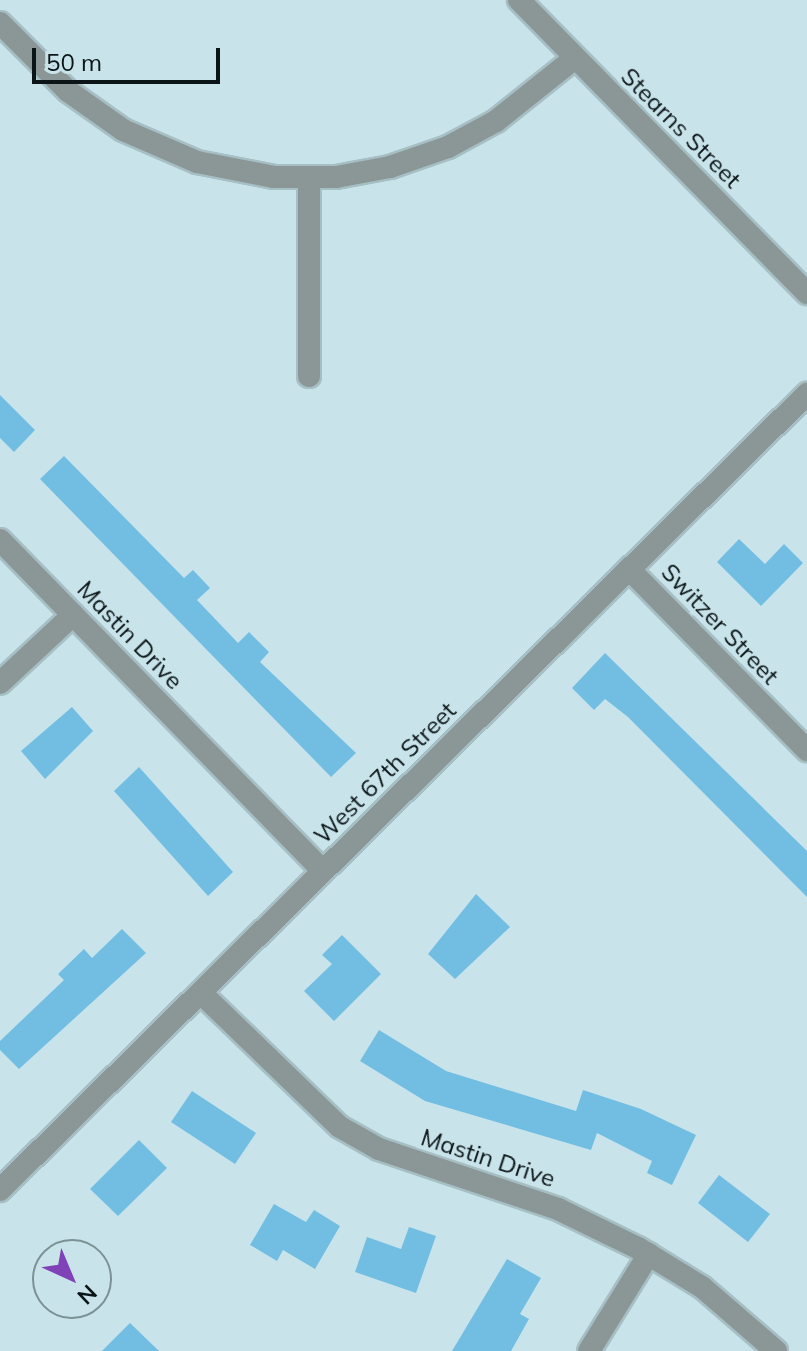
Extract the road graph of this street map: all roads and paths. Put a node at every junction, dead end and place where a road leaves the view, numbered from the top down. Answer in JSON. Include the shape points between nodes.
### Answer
{"nodes":[{"id":1,"x":519,"y":0,"type":"edge"},
{"id":2,"x":0,"y":23,"type":"edge"},
{"id":3,"x":575,"y":58,"type":"junction"},
{"id":4,"x":309,"y":178,"type":"junction"},
{"id":5,"x":807,"y":293,"type":"edge"},
{"id":6,"x":309,"y":376,"type":"dead end"},
{"id":7,"x":807,"y":394,"type":"edge"},
{"id":8,"x":0,"y":540,"type":"edge"},
{"id":9,"x":629,"y":569,"type":"junction"},
{"id":10,"x":73,"y":615,"type":"junction"},
{"id":11,"x":0,"y":683,"type":"edge"},
{"id":12,"x":807,"y":750,"type":"edge"},
{"id":13,"x":323,"y":871,"type":"junction"},
{"id":14,"x":201,"y":993,"type":"junction"},
{"id":15,"x":0,"y":1190,"type":"edge"},
{"id":16,"x":649,"y":1254,"type":"junction"},
{"id":17,"x":589,"y":1351,"type":"edge"},
{"id":18,"x":776,"y":1351,"type":"edge"}],
"edges":[{"from":1,"to":3,"type":"street","name":"Stearns Street"},
{"from":2,"to":4,"type":"street","via":[[68,91],[123,130],[221,168]]},
{"from":3,"to":4,"type":"street","via":[[496,121],[448,147],[390,167]]},
{"from":3,"to":5,"type":"street","name":"Stearns Street"},
{"from":4,"to":6,"type":"street"},
{"from":7,"to":9,"type":"street","name":"West 67th Street"},
{"from":8,"to":10,"type":"street","name":"Mastin Drive"},
{"from":9,"to":12,"type":"street","name":"Switzer Street"},
{"from":9,"to":13,"type":"street","name":"West 67th Street"},
{"from":10,"to":11,"type":"street"},
{"from":10,"to":13,"type":"street","name":"Mastin Drive"},
{"from":13,"to":14,"type":"street","name":"West 67th Street"},
{"from":14,"to":15,"type":"street","name":"West 67th Street"},
{"from":14,"to":16,"type":"street","name":"Mastin Drive","via":[[340,1127],[379,1149],[558,1209]]},
{"from":16,"to":17,"type":"street"},
{"from":16,"to":18,"type":"street","name":"Mastin Drive","via":[[702,1287]]}]}
